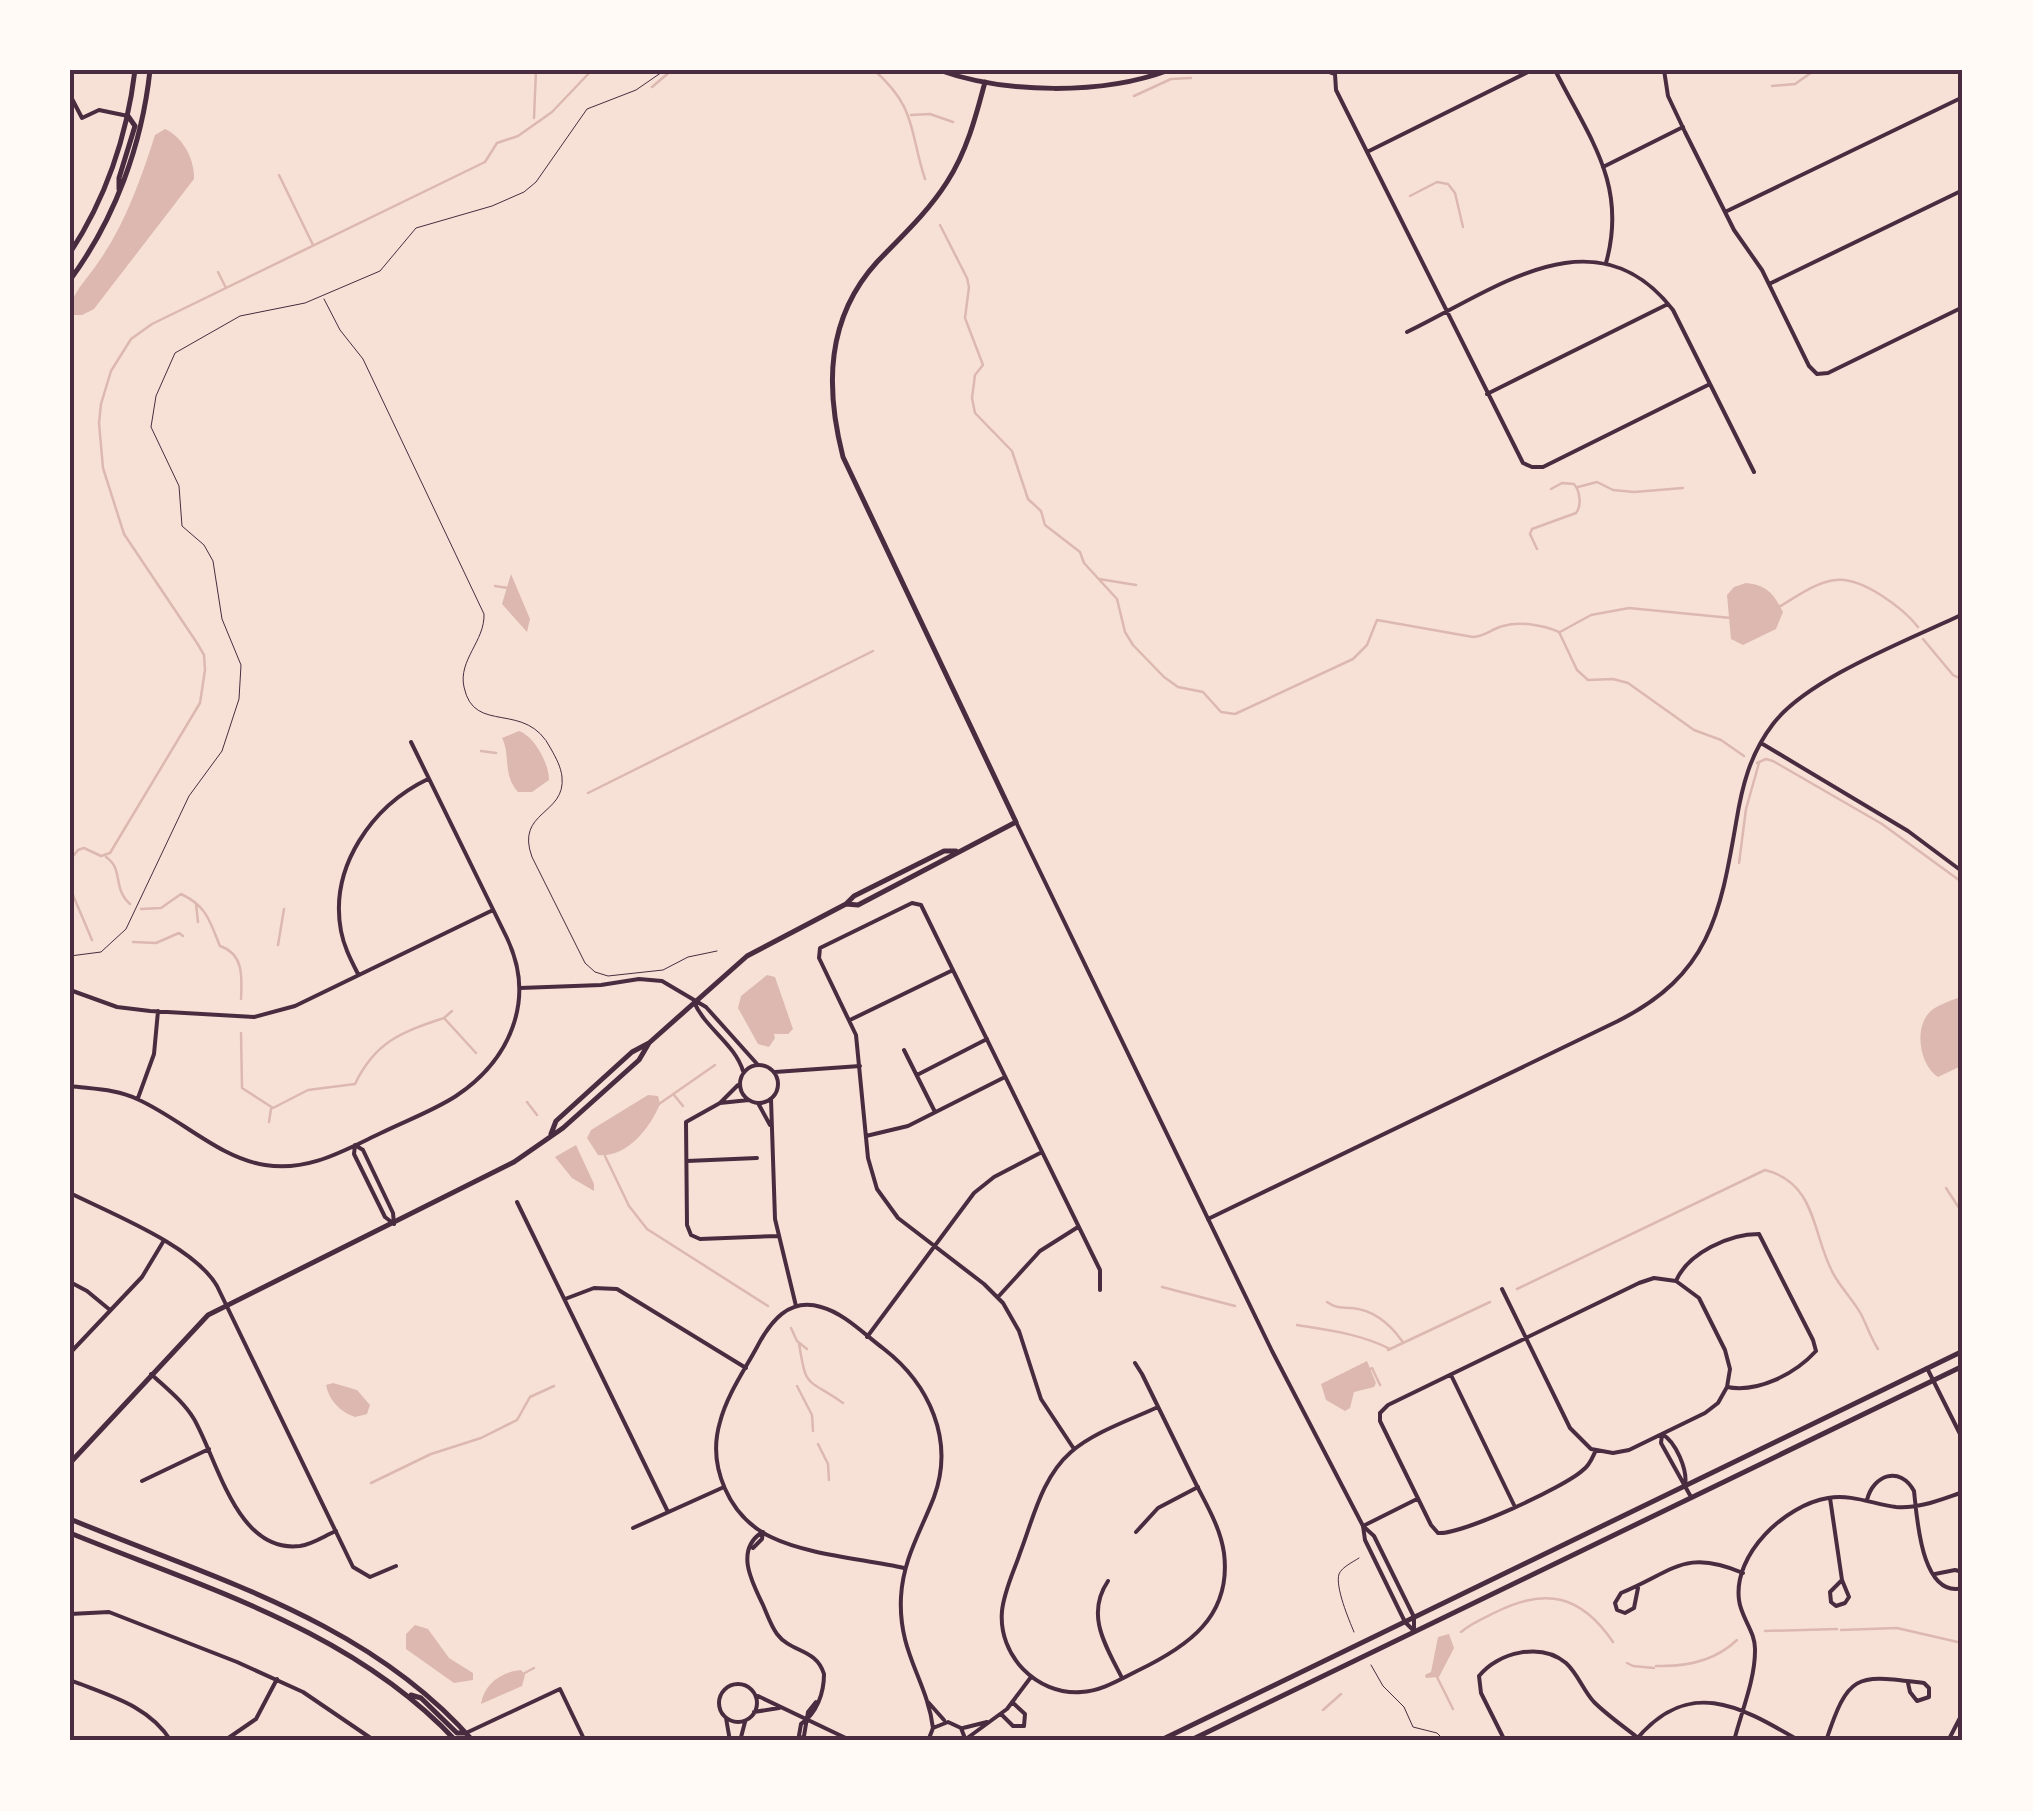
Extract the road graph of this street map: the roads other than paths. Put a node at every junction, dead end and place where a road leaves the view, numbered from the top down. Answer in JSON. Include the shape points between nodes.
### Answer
{"nodes":[{"id":1,"x":135,"y":70,"type":"edge"},
{"id":2,"x":150,"y":70,"type":"edge"},
{"id":3,"x":939,"y":70,"type":"edge"},
{"id":4,"x":1169,"y":70,"type":"edge"},
{"id":5,"x":1324,"y":70,"type":"edge"},
{"id":6,"x":1532,"y":70,"type":"edge"},
{"id":7,"x":1555,"y":70,"type":"edge"},
{"id":8,"x":1664,"y":70,"type":"edge"},
{"id":9,"x":1336,"y":72,"type":"edge"},
{"id":10,"x":985,"y":82,"type":"junction"},
{"id":11,"x":70,"y":94,"type":"edge"},
{"id":12,"x":1963,"y":97,"type":"edge"},
{"id":13,"x":128,"y":116,"type":"junction"},
{"id":14,"x":1683,"y":127,"type":"junction"},
{"id":15,"x":1367,"y":152,"type":"junction"},
{"id":16,"x":1603,"y":166,"type":"junction"},
{"id":17,"x":1963,"y":190,"type":"edge"},
{"id":18,"x":120,"y":192,"type":"junction"},
{"id":19,"x":1725,"y":212,"type":"junction"},
{"id":20,"x":70,"y":254,"type":"edge"},
{"id":21,"x":1606,"y":264,"type":"junction"},
{"id":22,"x":70,"y":280,"type":"edge"},
{"id":23,"x":1769,"y":284,"type":"junction"},
{"id":24,"x":1668,"y":304,"type":"junction"},
{"id":25,"x":1963,"y":308,"type":"edge"},
{"id":26,"x":1447,"y":314,"type":"junction"},
{"id":27,"x":1408,"y":332,"type":"dead end"},
{"id":28,"x":1710,"y":384,"type":"junction"},
{"id":29,"x":1486,"y":394,"type":"junction"},
{"id":30,"x":1744,"y":451,"type":"junction"},
{"id":31,"x":1734,"y":456,"type":"dead end"},
{"id":32,"x":1528,"y":466,"type":"junction"},
{"id":33,"x":1754,"y":472,"type":"dead end"},
{"id":34,"x":1524,"y":476,"type":"dead end"},
{"id":35,"x":1963,"y":614,"type":"edge"},
{"id":36,"x":411,"y":742,"type":"dead end"},
{"id":37,"x":1760,"y":743,"type":"junction"},
{"id":38,"x":429,"y":778,"type":"junction"},
{"id":39,"x":1016,"y":822,"type":"junction"},
{"id":40,"x":1963,"y":872,"type":"edge"},
{"id":41,"x":493,"y":910,"type":"junction"},
{"id":42,"x":953,"y":970,"type":"junction"},
{"id":43,"x":358,"y":974,"type":"junction"},
{"id":44,"x":520,"y":988,"type":"junction"},
{"id":45,"x":70,"y":990,"type":"edge"},
{"id":46,"x":694,"y":1002,"type":"junction"},
{"id":47,"x":158,"y":1011,"type":"junction"},
{"id":48,"x":850,"y":1020,"type":"junction"},
{"id":49,"x":987,"y":1040,"type":"junction"},
{"id":50,"x":904,"y":1050,"type":"dead end"},
{"id":51,"x":758,"y":1065,"type":"junction"},
{"id":52,"x":860,"y":1066,"type":"junction"},
{"id":53,"x":772,"y":1071,"type":"junction"},
{"id":54,"x":789,"y":1072,"type":"junction"},
{"id":55,"x":743,"y":1074,"type":"junction"},
{"id":56,"x":917,"y":1075,"type":"junction"},
{"id":57,"x":1005,"y":1078,"type":"junction"},
{"id":58,"x":740,"y":1081,"type":"junction"},
{"id":59,"x":778,"y":1085,"type":"junction"},
{"id":60,"x":70,"y":1086,"type":"edge"},
{"id":61,"x":771,"y":1098,"type":"junction"},
{"id":62,"x":138,"y":1099,"type":"junction"},
{"id":63,"x":749,"y":1100,"type":"junction"},
{"id":64,"x":720,"y":1103,"type":"junction"},
{"id":65,"x":758,"y":1103,"type":"junction"},
{"id":66,"x":935,"y":1112,"type":"junction"},
{"id":67,"x":771,"y":1126,"type":"junction"},
{"id":68,"x":866,"y":1136,"type":"junction"},
{"id":69,"x":355,"y":1145,"type":"junction"},
{"id":70,"x":1042,"y":1152,"type":"junction"},
{"id":71,"x":757,"y":1158,"type":"dead end"},
{"id":72,"x":685,"y":1161,"type":"junction"},
{"id":73,"x":70,"y":1192,"type":"edge"},
{"id":74,"x":516,"y":1202,"type":"dead end"},
{"id":75,"x":1208,"y":1220,"type":"junction"},
{"id":76,"x":394,"y":1224,"type":"junction"},
{"id":77,"x":1078,"y":1228,"type":"junction"},
{"id":78,"x":778,"y":1236,"type":"junction"},
{"id":79,"x":163,"y":1241,"type":"junction"},
{"id":80,"x":934,"y":1247,"type":"junction"},
{"id":81,"x":1676,"y":1281,"type":"junction"},
{"id":82,"x":70,"y":1282,"type":"edge"},
{"id":83,"x":1502,"y":1288,"type":"dead end"},
{"id":84,"x":1100,"y":1290,"type":"dead end"},
{"id":85,"x":998,"y":1298,"type":"junction"},
{"id":86,"x":564,"y":1300,"type":"junction"},
{"id":87,"x":226,"y":1304,"type":"junction"},
{"id":88,"x":796,"y":1306,"type":"junction"},
{"id":89,"x":110,"y":1310,"type":"junction"},
{"id":90,"x":867,"y":1337,"type":"junction"},
{"id":91,"x":1526,"y":1338,"type":"junction"},
{"id":92,"x":1963,"y":1351,"type":"edge"},
{"id":93,"x":70,"y":1353,"type":"edge"},
{"id":94,"x":1135,"y":1363,"type":"dead end"},
{"id":95,"x":1963,"y":1366,"type":"edge"},
{"id":96,"x":746,"y":1368,"type":"junction"},
{"id":97,"x":1927,"y":1368,"type":"junction"},
{"id":98,"x":151,"y":1374,"type":"junction"},
{"id":99,"x":1451,"y":1374,"type":"junction"},
{"id":100,"x":1933,"y":1380,"type":"junction"},
{"id":101,"x":1727,"y":1387,"type":"junction"},
{"id":102,"x":1158,"y":1407,"type":"junction"},
{"id":103,"x":1662,"y":1434,"type":"junction"},
{"id":104,"x":1963,"y":1440,"type":"edge"},
{"id":105,"x":208,"y":1448,"type":"junction"},
{"id":106,"x":1074,"y":1450,"type":"junction"},
{"id":107,"x":1596,"y":1450,"type":"junction"},
{"id":108,"x":70,"y":1463,"type":"edge"},
{"id":109,"x":142,"y":1481,"type":"dead end"},
{"id":110,"x":1685,"y":1486,"type":"junction"},
{"id":111,"x":724,"y":1487,"type":"junction"},
{"id":112,"x":1198,"y":1487,"type":"junction"},
{"id":113,"x":1963,"y":1492,"type":"edge"},
{"id":114,"x":1691,"y":1497,"type":"junction"},
{"id":115,"x":1418,"y":1498,"type":"junction"},
{"id":116,"x":1830,"y":1498,"type":"junction"},
{"id":117,"x":1866,"y":1500,"type":"junction"},
{"id":118,"x":1514,"y":1506,"type":"junction"},
{"id":119,"x":1915,"y":1506,"type":"junction"},
{"id":120,"x":668,"y":1512,"type":"junction"},
{"id":121,"x":241,"y":1516,"type":"junction"},
{"id":122,"x":70,"y":1519,"type":"edge"},
{"id":123,"x":232,"y":1520,"type":"dead end"},
{"id":124,"x":1363,"y":1526,"type":"junction"},
{"id":125,"x":633,"y":1528,"type":"dead end"},
{"id":126,"x":336,"y":1531,"type":"junction"},
{"id":127,"x":762,"y":1532,"type":"junction"},
{"id":128,"x":1136,"y":1532,"type":"dead end"},
{"id":129,"x":70,"y":1534,"type":"edge"},
{"id":130,"x":396,"y":1566,"type":"dead end"},
{"id":131,"x":904,"y":1568,"type":"junction"},
{"id":132,"x":1963,"y":1572,"type":"edge"},
{"id":133,"x":1744,"y":1573,"type":"junction"},
{"id":134,"x":1935,"y":1574,"type":"junction"},
{"id":135,"x":362,"y":1576,"type":"junction"},
{"id":136,"x":1108,"y":1580,"type":"dead end"},
{"id":137,"x":1842,"y":1580,"type":"junction"},
{"id":138,"x":358,"y":1583,"type":"dead end"},
{"id":139,"x":1638,"y":1588,"type":"junction"},
{"id":140,"x":1963,"y":1588,"type":"edge"},
{"id":141,"x":70,"y":1614,"type":"edge"},
{"id":142,"x":1414,"y":1617,"type":"junction"},
{"id":143,"x":1404,"y":1622,"type":"junction"},
{"id":144,"x":1414,"y":1632,"type":"junction"},
{"id":145,"x":1471,"y":1674,"type":"dead end"},
{"id":146,"x":1479,"y":1676,"type":"junction"},
{"id":147,"x":1031,"y":1677,"type":"junction"},
{"id":148,"x":1122,"y":1678,"type":"junction"},
{"id":149,"x":276,"y":1679,"type":"junction"},
{"id":150,"x":70,"y":1680,"type":"edge"},
{"id":151,"x":1908,"y":1683,"type":"junction"},
{"id":152,"x":1841,"y":1684,"type":"dead end"},
{"id":153,"x":1848,"y":1690,"type":"junction"},
{"id":154,"x":754,"y":1694,"type":"junction"},
{"id":155,"x":408,"y":1695,"type":"junction"},
{"id":156,"x":928,"y":1702,"type":"junction"},
{"id":157,"x":1012,"y":1702,"type":"junction"},
{"id":158,"x":781,"y":1707,"type":"junction"},
{"id":159,"x":1742,"y":1708,"type":"junction"},
{"id":160,"x":754,"y":1712,"type":"junction"},
{"id":161,"x":1963,"y":1712,"type":"edge"},
{"id":162,"x":1001,"y":1714,"type":"junction"},
{"id":163,"x":726,"y":1718,"type":"junction"},
{"id":164,"x":747,"y":1719,"type":"junction"},
{"id":165,"x":808,"y":1720,"type":"junction"},
{"id":166,"x":948,"y":1722,"type":"junction"},
{"id":167,"x":987,"y":1722,"type":"junction"},
{"id":168,"x":933,"y":1728,"type":"junction"},
{"id":169,"x":961,"y":1728,"type":"junction"},
{"id":170,"x":466,"y":1732,"type":"junction"},
{"id":171,"x":926,"y":1739,"type":"edge"},
{"id":172,"x":372,"y":1740,"type":"edge"},
{"id":173,"x":966,"y":1740,"type":"edge"},
{"id":174,"x":1636,"y":1740,"type":"edge"},
{"id":175,"x":171,"y":1741,"type":"edge"},
{"id":176,"x":224,"y":1741,"type":"edge"},
{"id":177,"x":456,"y":1741,"type":"edge"},
{"id":178,"x":473,"y":1741,"type":"edge"},
{"id":179,"x":586,"y":1741,"type":"edge"},
{"id":180,"x":730,"y":1741,"type":"edge"},
{"id":181,"x":740,"y":1741,"type":"edge"},
{"id":182,"x":798,"y":1741,"type":"edge"},
{"id":183,"x":852,"y":1741,"type":"edge"},
{"id":184,"x":1159,"y":1741,"type":"edge"},
{"id":185,"x":1189,"y":1741,"type":"edge"},
{"id":186,"x":1505,"y":1741,"type":"edge"},
{"id":187,"x":1734,"y":1741,"type":"edge"},
{"id":188,"x":1800,"y":1741,"type":"edge"},
{"id":189,"x":1826,"y":1741,"type":"edge"},
{"id":190,"x":1948,"y":1741,"type":"edge"}],
"edges":[{"from":1,"to":13,"type":"main road"},
{"from":2,"to":18,"type":"main road"},
{"from":3,"to":10,"type":"main road"},
{"from":4,"to":10,"type":"main road","via":[[1076,87]]},
{"from":5,"to":9,"type":"street"},
{"from":6,"to":15,"type":"street"},
{"from":7,"to":16,"type":"street"},
{"from":8,"to":14,"type":"street"},
{"from":9,"to":15,"type":"street","via":[[1336,90]]},
{"from":10,"to":39,"type":"main road","via":[[968,141],[946,184],[854,294],[835,344],[830,397],[843,456]]},
{"from":11,"to":13,"type":"street","via":[[82,118],[99,110]]},
{"from":12,"to":19,"type":"street"},
{"from":13,"to":18,"type":"main road","via":[[135,126]]},
{"from":13,"to":20,"type":"main road","via":[[103,193]]},
{"from":14,"to":16,"type":"street"},
{"from":14,"to":19,"type":"street"},
{"from":15,"to":26,"type":"street"},
{"from":16,"to":21,"type":"street","via":[[1615,217]]},
{"from":17,"to":23,"type":"street"},
{"from":18,"to":22,"type":"main road"},
{"from":19,"to":23,"type":"street"},
{"from":21,"to":24,"type":"street","via":[[1647,282]]},
{"from":21,"to":26,"type":"street","via":[[1546,266]]},
{"from":23,"to":25,"type":"street","via":[[1816,377]]},
{"from":24,"to":28,"type":"street"},
{"from":24,"to":29,"type":"street"},
{"from":26,"to":27,"type":"street"},
{"from":26,"to":29,"type":"street"},
{"from":28,"to":30,"type":"street"},
{"from":28,"to":32,"type":"street","via":[[1543,466]]},
{"from":29,"to":32,"type":"street"},
{"from":30,"to":31,"type":"street"},
{"from":30,"to":33,"type":"street"},
{"from":32,"to":34,"type":"street"},
{"from":35,"to":37,"type":"street","via":[[1810,689]]},
{"from":36,"to":38,"type":"street"},
{"from":37,"to":40,"type":"street","via":[[1920,838]]},
{"from":37,"to":75,"type":"street","via":[[1742,788],[1716,922],[1692,965],[1662,996]]},
{"from":38,"to":41,"type":"street"},
{"from":38,"to":43,"type":"street","via":[[380,811],[345,873],[340,929]]},
{"from":39,"to":46,"type":"main road","via":[[858,906],[846,904],[754,952]]},
{"from":39,"to":75,"type":"street"},
{"from":41,"to":43,"type":"street"},
{"from":41,"to":44,"type":"street","via":[[513,952]]},
{"from":42,"to":48,"type":"street"},
{"from":42,"to":48,"type":"street","via":[[916,902],[818,951]]},
{"from":42,"to":49,"type":"street"},
{"from":43,"to":47,"type":"street","via":[[268,1015]]},
{"from":44,"to":46,"type":"street","via":[[644,979],[668,983]]},
{"from":44,"to":69,"type":"street","via":[[514,1026],[491,1066],[455,1096]]},
{"from":45,"to":47,"type":"street","via":[[117,1007]]},
{"from":46,"to":51,"type":"street"},
{"from":46,"to":55,"type":"street"},
{"from":46,"to":76,"type":"main road","via":[[563,1128],[502,1169]]},
{"from":47,"to":62,"type":"street","via":[[154,1054]]},
{"from":48,"to":52,"type":"street"},
{"from":49,"to":56,"type":"street"},
{"from":49,"to":57,"type":"street"},
{"from":50,"to":56,"type":"street"},
{"from":51,"to":53,"type":"street"},
{"from":51,"to":55,"type":"street"},
{"from":52,"to":54,"type":"street"},
{"from":52,"to":68,"type":"street"},
{"from":53,"to":54,"type":"street"},
{"from":53,"to":59,"type":"street"},
{"from":54,"to":59,"type":"street"},
{"from":55,"to":58,"type":"street"},
{"from":56,"to":66,"type":"street"},
{"from":57,"to":66,"type":"street"},
{"from":57,"to":70,"type":"street"},
{"from":58,"to":63,"type":"street"},
{"from":58,"to":64,"type":"street"},
{"from":59,"to":61,"type":"street"},
{"from":60,"to":62,"type":"street"},
{"from":61,"to":65,"type":"street"},
{"from":61,"to":67,"type":"street"},
{"from":62,"to":69,"type":"street","via":[[261,1164],[308,1164]]},
{"from":63,"to":64,"type":"street"},
{"from":63,"to":65,"type":"street"},
{"from":64,"to":72,"type":"street","via":[[686,1122]]},
{"from":65,"to":67,"type":"street"},
{"from":66,"to":68,"type":"street"},
{"from":67,"to":78,"type":"street"},
{"from":68,"to":80,"type":"street","via":[[881,1196]]},
{"from":69,"to":76,"type":"street"},
{"from":70,"to":77,"type":"street"},
{"from":70,"to":80,"type":"street","via":[[981,1186]]},
{"from":71,"to":72,"type":"street"},
{"from":72,"to":78,"type":"street","via":[[687,1225],[694,1237]]},
{"from":73,"to":79,"type":"street"},
{"from":74,"to":86,"type":"street"},
{"from":75,"to":124,"type":"street"},
{"from":76,"to":87,"type":"main road"},
{"from":77,"to":84,"type":"street","via":[[1100,1270]]},
{"from":77,"to":85,"type":"street","via":[[1040,1251]]},
{"from":78,"to":88,"type":"street"},
{"from":79,"to":87,"type":"street","via":[[206,1269]]},
{"from":79,"to":89,"type":"street","via":[[146,1272]]},
{"from":80,"to":85,"type":"street"},
{"from":80,"to":90,"type":"street"},
{"from":81,"to":91,"type":"street","via":[[1643,1281]]},
{"from":81,"to":101,"type":"street","via":[[1704,1306],[1729,1359]]},
{"from":81,"to":101,"type":"street","via":[[1700,1253],[1760,1231],[1798,1307],[1818,1351],[1762,1386]]},
{"from":82,"to":89,"type":"street"},
{"from":83,"to":91,"type":"street"},
{"from":85,"to":106,"type":"street","via":[[1019,1330],[1041,1399]]},
{"from":86,"to":96,"type":"street","via":[[594,1288],[621,1291]]},
{"from":86,"to":120,"type":"street"},
{"from":87,"to":98,"type":"main road"},
{"from":87,"to":126,"type":"street"},
{"from":88,"to":90,"type":"street","via":[[826,1308]]},
{"from":88,"to":96,"type":"street","via":[[772,1322]]},
{"from":89,"to":93,"type":"street"},
{"from":90,"to":131,"type":"street","via":[[914,1376],[939,1430],[936,1487]]},
{"from":91,"to":99,"type":"street"},
{"from":91,"to":107,"type":"street","via":[[1570,1428]]},
{"from":92,"to":97,"type":"main road"},
{"from":94,"to":102,"type":"street"},
{"from":95,"to":100,"type":"main road"},
{"from":96,"to":111,"type":"street","via":[[718,1428]]},
{"from":97,"to":100,"type":"street"},
{"from":97,"to":110,"type":"main road"},
{"from":98,"to":105,"type":"street","via":[[187,1408]]},
{"from":98,"to":108,"type":"main road"},
{"from":99,"to":115,"type":"street","via":[[1377,1412]]},
{"from":99,"to":118,"type":"street"},
{"from":100,"to":104,"type":"street"},
{"from":100,"to":114,"type":"main road"},
{"from":101,"to":103,"type":"street","via":[[1710,1410]]},
{"from":102,"to":106,"type":"street"},
{"from":102,"to":112,"type":"street"},
{"from":103,"to":107,"type":"street","via":[[1627,1451]]},
{"from":103,"to":110,"type":"street"},
{"from":103,"to":110,"type":"street","via":[[1687,1475]]},
{"from":105,"to":109,"type":"street"},
{"from":105,"to":121,"type":"street"},
{"from":106,"to":147,"type":"street","via":[[1045,1486],[1004,1600],[1006,1641]]},
{"from":107,"to":118,"type":"street","via":[[1578,1474]]},
{"from":110,"to":114,"type":"street"},
{"from":110,"to":142,"type":"main road"},
{"from":111,"to":120,"type":"street"},
{"from":111,"to":127,"type":"street"},
{"from":112,"to":128,"type":"street","via":[[1158,1508]]},
{"from":112,"to":148,"type":"street","via":[[1222,1547],[1217,1603],[1184,1646]]},
{"from":113,"to":119,"type":"street"},
{"from":114,"to":144,"type":"main road"},
{"from":115,"to":118,"type":"street","via":[[1437,1536]]},
{"from":115,"to":124,"type":"street"},
{"from":116,"to":117,"type":"street"},
{"from":116,"to":133,"type":"street","via":[[1784,1516],[1759,1542]]},
{"from":116,"to":137,"type":"street"},
{"from":117,"to":119,"type":"street"},
{"from":117,"to":119,"type":"street","via":[[1876,1481],[1898,1477],[1912,1486]]},
{"from":119,"to":134,"type":"street","via":[[1923,1555]]},
{"from":120,"to":125,"type":"street"},
{"from":121,"to":123,"type":"street"},
{"from":121,"to":126,"type":"street","via":[[259,1536],[283,1545],[302,1546]]},
{"from":122,"to":170,"type":"main road","via":[[341,1633],[415,1684]]},
{"from":124,"to":142,"type":"street"},
{"from":124,"to":143,"type":"street"},
{"from":126,"to":135,"type":"street"},
{"from":127,"to":131,"type":"street"},
{"from":127,"to":165,"type":"street","via":[[747,1558],[748,1570],[776,1633],[822,1667],[824,1686]]},
{"from":129,"to":155,"type":"main road","via":[[302,1628]]},
{"from":130,"to":135,"type":"street"},
{"from":131,"to":156,"type":"street","via":[[904,1643]]},
{"from":132,"to":134,"type":"street"},
{"from":133,"to":139,"type":"street","via":[[1694,1560]]},
{"from":133,"to":159,"type":"street","via":[[1739,1600],[1756,1650]]},
{"from":134,"to":140,"type":"street","via":[[1948,1588]]},
{"from":135,"to":138,"type":"street"},
{"from":136,"to":148,"type":"street","via":[[1098,1623]]},
{"from":137,"to":137,"type":"street","via":[[1829,1595],[1836,1606],[1849,1597]]},
{"from":139,"to":139,"type":"street","via":[[1618,1596],[1617,1610],[1634,1608]]},
{"from":141,"to":149,"type":"street","via":[[117,1614]]},
{"from":142,"to":143,"type":"main road"},
{"from":142,"to":144,"type":"street"},
{"from":143,"to":144,"type":"street"},
{"from":143,"to":184,"type":"main road"},
{"from":144,"to":185,"type":"main road"},
{"from":145,"to":146,"type":"street"},
{"from":146,"to":174,"type":"street","via":[[1518,1653],[1552,1654]]},
{"from":146,"to":186,"type":"street"},
{"from":147,"to":148,"type":"street","via":[[1074,1692]]},
{"from":147,"to":157,"type":"street"},
{"from":149,"to":172,"type":"street"},
{"from":149,"to":176,"type":"street","via":[[256,1719]]},
{"from":150,"to":175,"type":"street","via":[[140,1709]]},
{"from":151,"to":151,"type":"street","via":[[1917,1701],[1929,1697],[1924,1683]]},
{"from":151,"to":153,"type":"street","via":[[1877,1677]]},
{"from":152,"to":153,"type":"street"},
{"from":153,"to":189,"type":"street"},
{"from":154,"to":158,"type":"street"},
{"from":154,"to":160,"type":"street"},
{"from":154,"to":163,"type":"street","via":[[742,1684],[726,1688],[719,1702]]},
{"from":155,"to":170,"type":"main road","via":[[421,1698],[456,1733]]},
{"from":155,"to":177,"type":"main road"},
{"from":156,"to":166,"type":"street"},
{"from":156,"to":168,"type":"street"},
{"from":157,"to":162,"type":"street"},
{"from":157,"to":162,"type":"street","via":[[1025,1714],[1024,1726],[1013,1726]]},
{"from":158,"to":160,"type":"street"},
{"from":158,"to":165,"type":"street"},
{"from":159,"to":174,"type":"street","via":[[1681,1708]]},
{"from":159,"to":187,"type":"street"},
{"from":159,"to":188,"type":"street"},
{"from":160,"to":164,"type":"street"},
{"from":161,"to":190,"type":"street"},
{"from":162,"to":167,"type":"street"},
{"from":163,"to":164,"type":"street"},
{"from":163,"to":180,"type":"street"},
{"from":164,"to":181,"type":"street"},
{"from":165,"to":182,"type":"street"},
{"from":165,"to":183,"type":"street"},
{"from":166,"to":168,"type":"street"},
{"from":166,"to":169,"type":"street"},
{"from":167,"to":169,"type":"street"},
{"from":167,"to":173,"type":"street"},
{"from":168,"to":171,"type":"street"},
{"from":169,"to":173,"type":"street"},
{"from":170,"to":178,"type":"main road"},
{"from":170,"to":179,"type":"street","via":[[560,1689]]}]}
